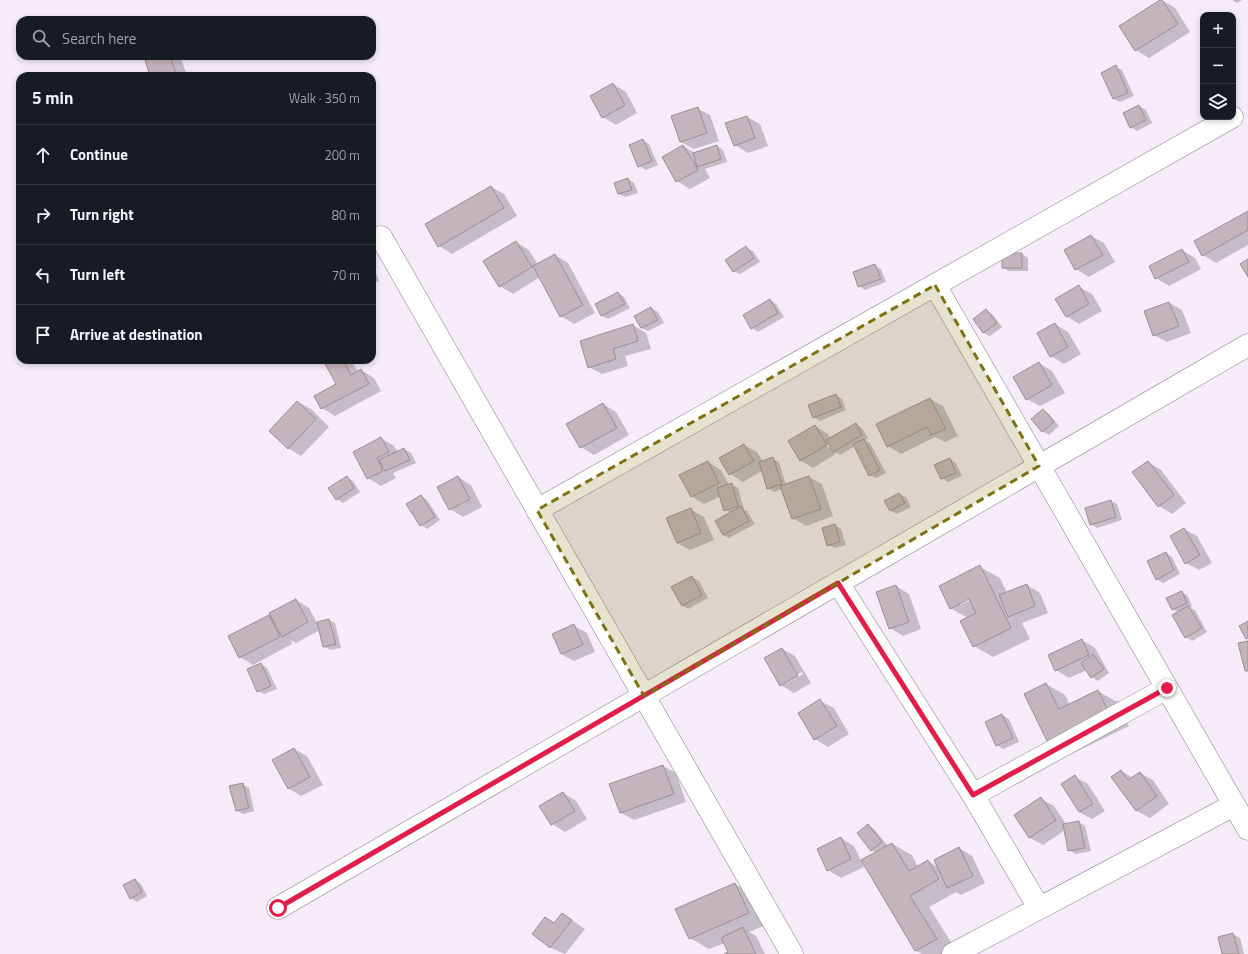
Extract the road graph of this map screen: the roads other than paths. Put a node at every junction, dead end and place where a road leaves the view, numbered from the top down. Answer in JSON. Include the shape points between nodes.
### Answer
{"nodes":[{"id":1,"x":1248,"y":108,"type":"edge"},
{"id":2,"x":1236,"y":115,"type":"edge"},
{"id":3,"x":1228,"y":120,"type":"edge"},
{"id":4,"x":381,"y":238,"type":"dead end"},
{"id":5,"x":935,"y":285,"type":"junction"},
{"id":6,"x":1248,"y":345,"type":"edge"},
{"id":7,"x":1039,"y":466,"type":"junction"},
{"id":8,"x":537,"y":510,"type":"junction"},
{"id":9,"x":838,"y":583,"type":"junction"},
{"id":10,"x":1167,"y":688,"type":"junction"},
{"id":11,"x":644,"y":696,"type":"junction"},
{"id":12,"x":973,"y":795,"type":"junction"},
{"id":13,"x":1234,"y":805,"type":"junction"},
{"id":14,"x":1248,"y":829,"type":"edge"},
{"id":15,"x":278,"y":908,"type":"dead end"},
{"id":16,"x":1039,"y":908,"type":"junction"},
{"id":17,"x":792,"y":954,"type":"edge"},
{"id":18,"x":953,"y":954,"type":"edge"}],
"edges":[{"from":1,"to":2,"type":"street"},
{"from":3,"to":5,"type":"street"},
{"from":4,"to":8,"type":"street"},
{"from":5,"to":7,"type":"street"},
{"from":5,"to":8,"type":"street"},
{"from":6,"to":7,"type":"street"},
{"from":7,"to":9,"type":"street"},
{"from":7,"to":10,"type":"street"},
{"from":8,"to":11,"type":"street"},
{"from":9,"to":11,"type":"street"},
{"from":9,"to":12,"type":"street"},
{"from":10,"to":12,"type":"street"},
{"from":10,"to":13,"type":"street"},
{"from":11,"to":15,"type":"street"},
{"from":11,"to":17,"type":"street"},
{"from":12,"to":16,"type":"street"},
{"from":13,"to":14,"type":"street"},
{"from":13,"to":16,"type":"street"},
{"from":16,"to":18,"type":"street"}]}
